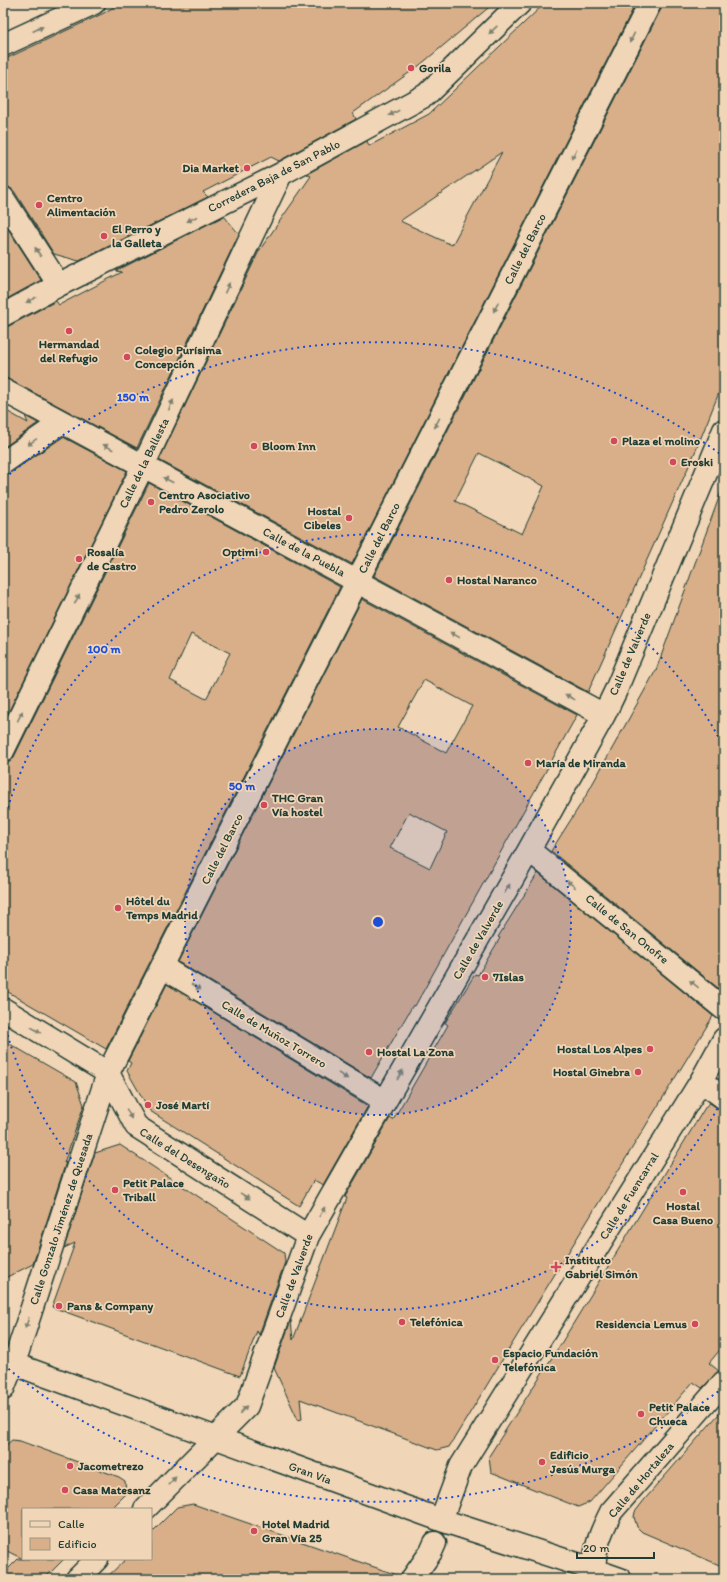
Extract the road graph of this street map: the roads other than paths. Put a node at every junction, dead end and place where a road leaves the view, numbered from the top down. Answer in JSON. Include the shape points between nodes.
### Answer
{"nodes":[{"id":1,"x":94,"y":3,"type":"edge"},
{"id":2,"x":520,"y":3,"type":"edge"},
{"id":3,"x":650,"y":3,"type":"edge"},
{"id":4,"x":3,"y":45,"type":"edge"},
{"id":5,"x":281,"y":174,"type":"junction"},
{"id":6,"x":3,"y":198,"type":"edge"},
{"id":7,"x":59,"y":285,"type":"junction"},
{"id":8,"x":3,"y":315,"type":"edge"},
{"id":9,"x":3,"y":390,"type":"edge"},
{"id":10,"x":62,"y":422,"type":"junction"},
{"id":11,"x":724,"y":430,"type":"edge"},
{"id":12,"x":3,"y":463,"type":"edge"},
{"id":13,"x":143,"y":466,"type":"junction"},
{"id":14,"x":357,"y":581,"type":"junction"},
{"id":15,"x":604,"y":715,"type":"junction"},
{"id":16,"x":3,"y":751,"type":"edge"},
{"id":17,"x":530,"y":850,"type":"junction"},
{"id":18,"x":162,"y":967,"type":"junction"},
{"id":19,"x":724,"y":1009,"type":"edge"},
{"id":20,"x":3,"y":1010,"type":"edge"},
{"id":21,"x":724,"y":1039,"type":"edge"},
{"id":22,"x":108,"y":1073,"type":"junction"},
{"id":23,"x":701,"y":1081,"type":"junction"},
{"id":24,"x":724,"y":1098,"type":"edge"},
{"id":25,"x":385,"y":1101,"type":"junction"},
{"id":26,"x":308,"y":1236,"type":"junction"},
{"id":27,"x":8,"y":1362,"type":"edge"},
{"id":28,"x":724,"y":1382,"type":"edge"},
{"id":29,"x":3,"y":1389,"type":"edge"},
{"id":30,"x":215,"y":1437,"type":"junction"},
{"id":31,"x":146,"y":1508,"type":"edge"},
{"id":32,"x":441,"y":1520,"type":"junction"},
{"id":33,"x":435,"y":1543,"type":"dead end"},
{"id":34,"x":96,"y":1560,"type":"edge"},
{"id":35,"x":595,"y":1570,"type":"junction"},
{"id":36,"x":77,"y":1579,"type":"edge"},
{"id":37,"x":412,"y":1579,"type":"edge"},
{"id":38,"x":620,"y":1579,"type":"edge"}],
"edges":[{"from":4,"to":1,"type":"street","one_way":true},
{"from":2,"to":5,"type":"street","name":"Corredera Baja de San Pablo","one_way":true,"via":[[426,95]]},
{"from":3,"to":14,"type":"street","name":"Calle del Barco","one_way":true},
{"from":5,"to":7,"type":"street","name":"Corredera Baja de San Pablo","one_way":true},
{"from":13,"to":5,"type":"street","name":"Calle de la Ballesta","one_way":true},
{"from":7,"to":6,"type":"street","one_way":true},
{"from":7,"to":8,"type":"street","name":"Corredera Baja de San Pablo","one_way":true},
{"from":9,"to":10,"type":"street","name":"Calle de la Puebla"},
{"from":10,"to":12,"type":"street","one_way":true},
{"from":13,"to":10,"type":"street","name":"Calle de la Puebla","one_way":true},
{"from":11,"to":15,"type":"street","name":"Calle de Valverde"},
{"from":14,"to":13,"type":"street","name":"Calle de la Puebla","one_way":true},
{"from":16,"to":13,"type":"street","name":"Calle de la Ballesta","one_way":true},
{"from":15,"to":14,"type":"street","name":"Calle de la Puebla","one_way":true},
{"from":14,"to":18,"type":"street","name":"Calle del Barco"},
{"from":15,"to":17,"type":"street","name":"Calle de Valverde"},
{"from":19,"to":17,"type":"street","name":"Calle de San Onofre","one_way":true},
{"from":25,"to":17,"type":"street","name":"Calle de Valverde","one_way":true},
{"from":18,"to":22,"type":"street","name":"Calle del Barco"},
{"from":18,"to":25,"type":"street","name":"Calle de Muñoz Torrero","one_way":true},
{"from":20,"to":22,"type":"street","one_way":true},
{"from":21,"to":23,"type":"street","name":"Calle de Fuencarral"},
{"from":22,"to":26,"type":"street","name":"Calle del Desengaño","one_way":true,"via":[[136,1126]]},
{"from":22,"to":27,"type":"street","name":"Calle Gonzalo Jiménez de Quesada","one_way":true},
{"from":23,"to":24,"type":"street"},
{"from":23,"to":32,"type":"street","name":"Calle de Fuencarral","via":[[461,1466]]},
{"from":26,"to":25,"type":"street","name":"Calle de Valverde","one_way":true},
{"from":30,"to":26,"type":"street","name":"Calle de Valverde","one_way":true,"via":[[247,1406]]},
{"from":27,"to":29,"type":"street","name":"Calle Gonzalo Jiménez de Quesada"},
{"from":27,"to":30,"type":"street","name":"Gran Vía"},
{"from":28,"to":35,"type":"street","name":"Calle de Hortaleza","via":[[611,1512],[595,1554]]},
{"from":31,"to":30,"type":"street","name":"Calle de Valverde","one_way":true},
{"from":30,"to":32,"type":"street","name":"Gran Vía"},
{"from":32,"to":35,"type":"street","name":"Gran Vía"},
{"from":33,"to":37,"type":"street"},
{"from":34,"to":36,"type":"street"},
{"from":35,"to":38,"type":"street","name":"Gran Vía"}]}
